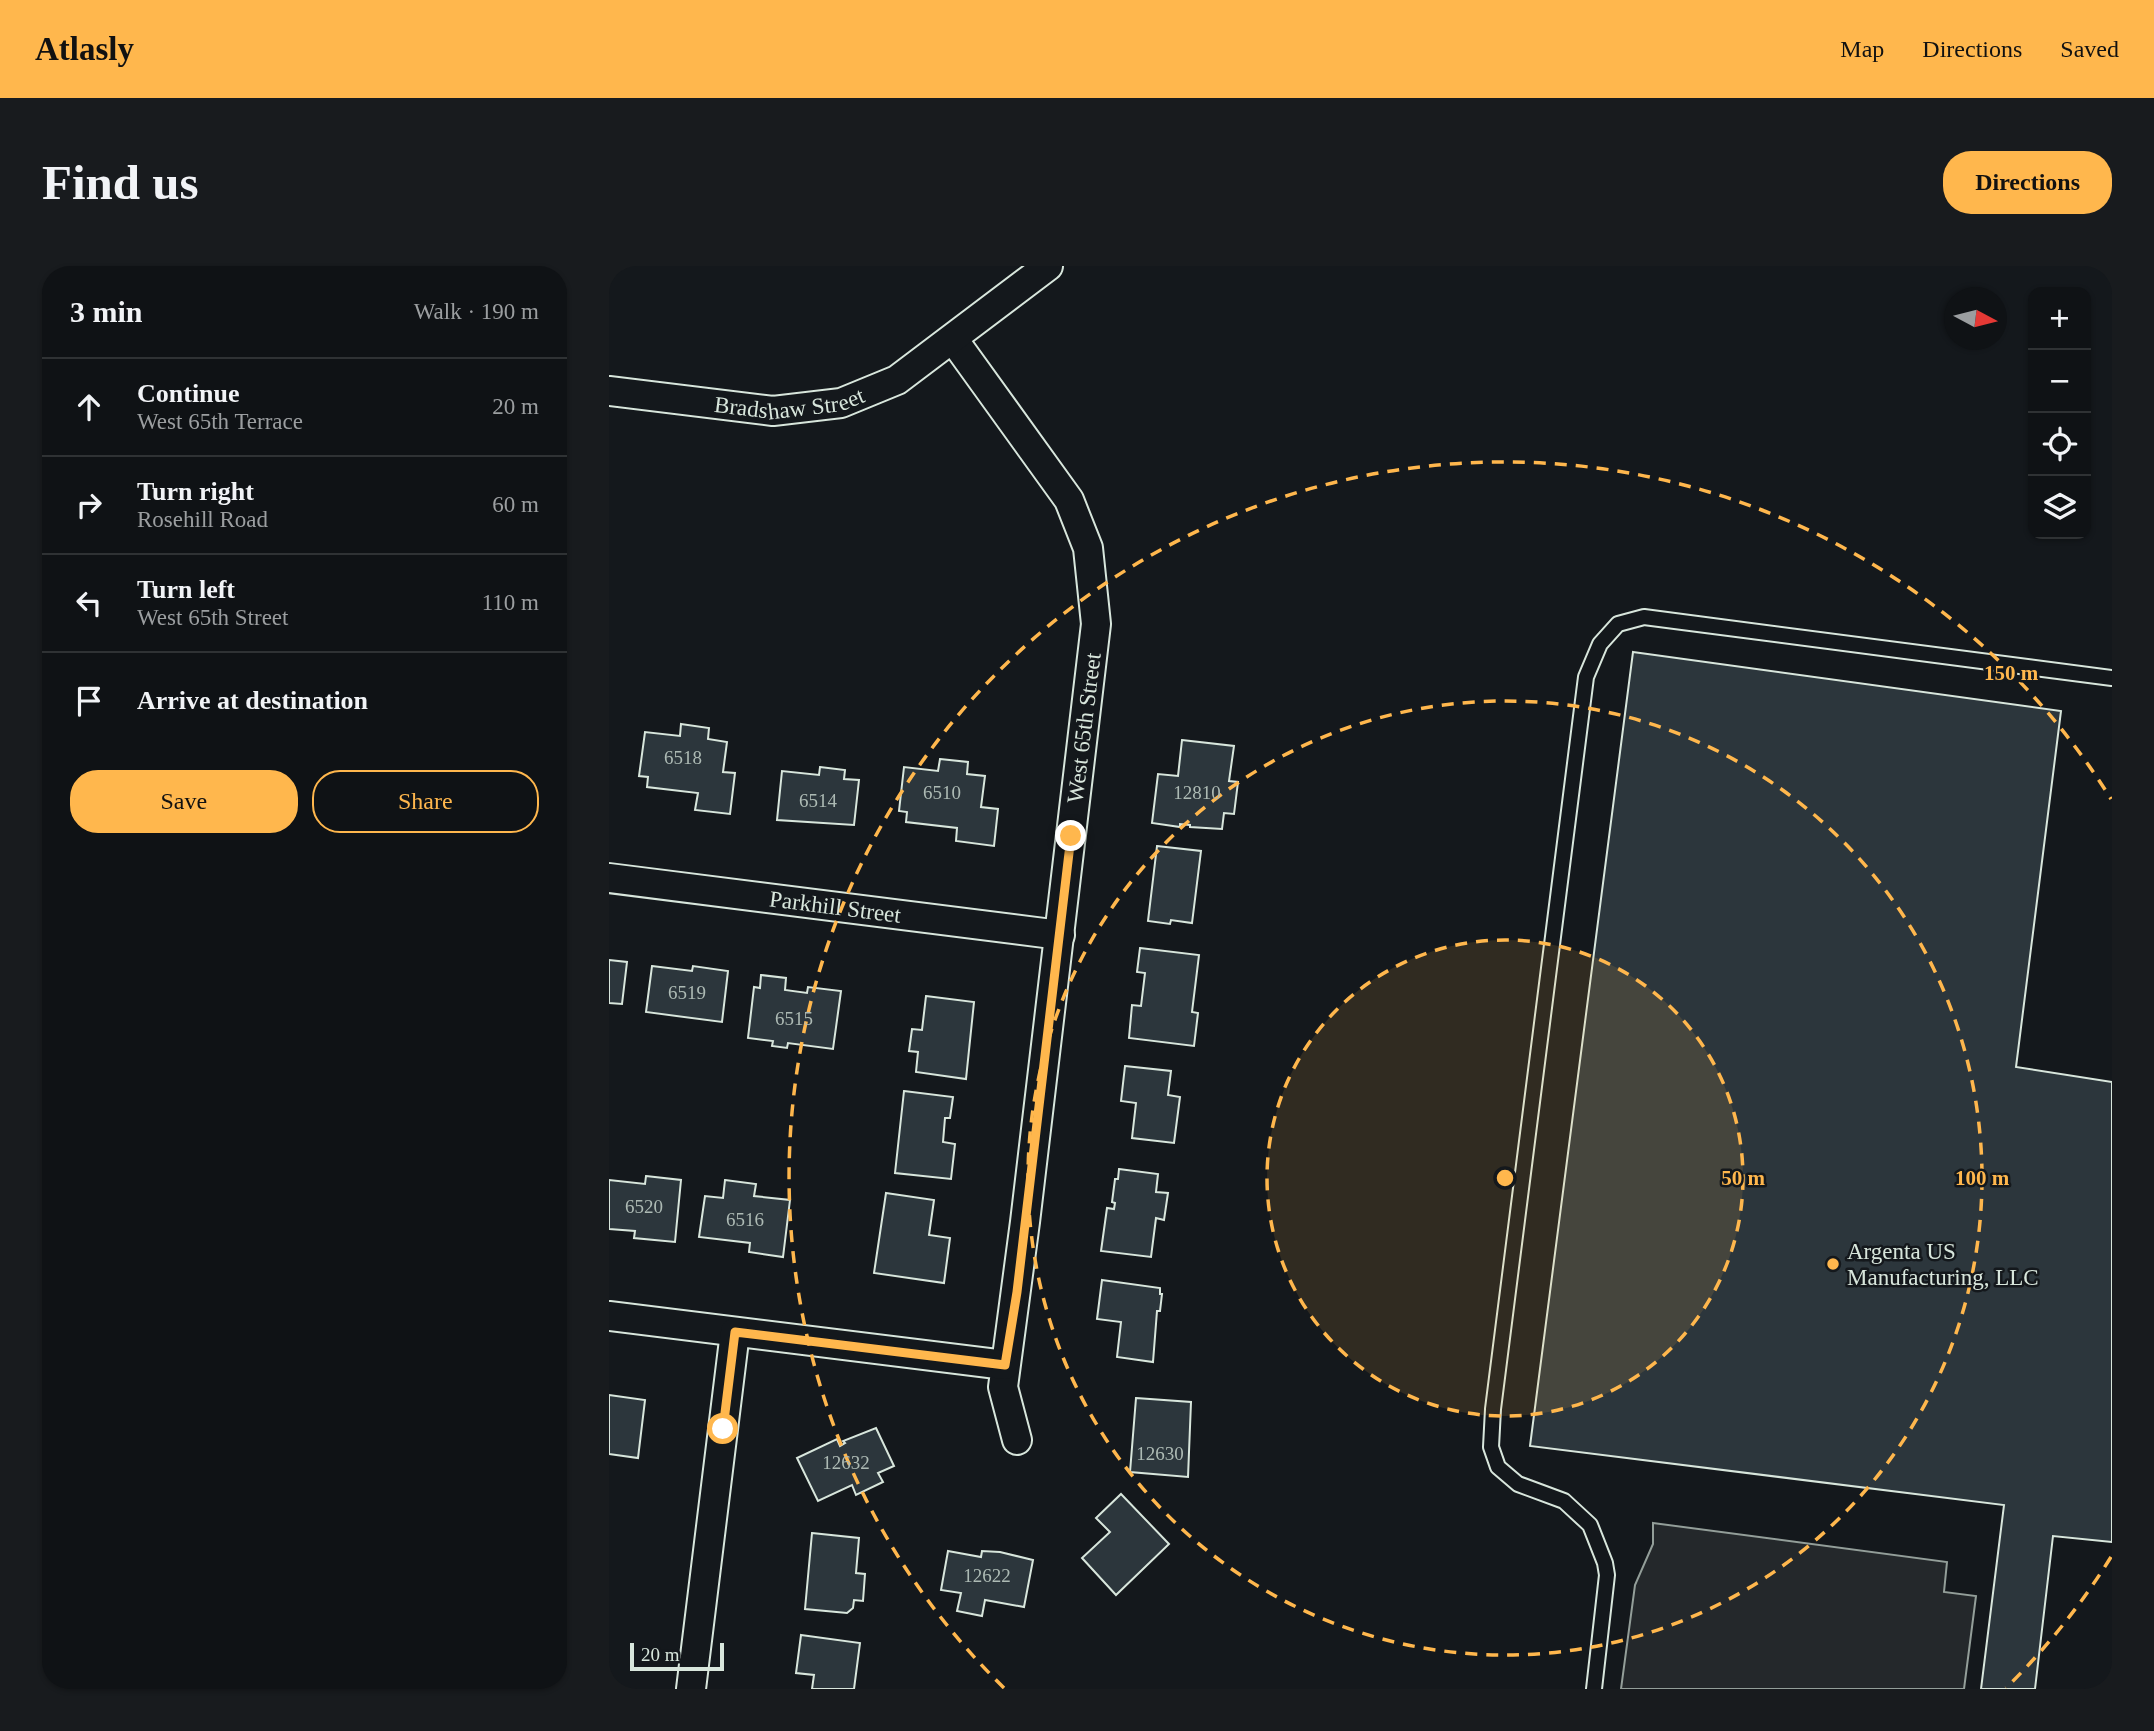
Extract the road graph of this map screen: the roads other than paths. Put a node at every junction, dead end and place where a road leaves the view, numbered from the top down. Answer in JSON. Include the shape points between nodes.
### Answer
{"nodes":[{"id":1,"x":1048,"y":266,"type":"edge"},
{"id":2,"x":953,"y":339,"type":"junction"},
{"id":3,"x":609,"y":391,"type":"edge"},
{"id":4,"x":2112,"y":678,"type":"edge"},
{"id":5,"x":609,"y":878,"type":"edge"},
{"id":6,"x":1060,"y":934,"type":"junction"},
{"id":7,"x":609,"y":1316,"type":"edge"},
{"id":8,"x":735,"y":1332,"type":"junction"},
{"id":9,"x":1005,"y":1365,"type":"junction"},
{"id":10,"x":1017,"y":1440,"type":"dead end"},
{"id":11,"x":691,"y":1689,"type":"edge"},
{"id":12,"x":1594,"y":1689,"type":"edge"}],
"edges":[{"from":1,"to":2,"type":"street"},
{"from":2,"to":3,"type":"street","name":"Bradshaw Street","via":[[897,380],[841,404],[773,411]]},
{"from":2,"to":6,"type":"street","name":"West 65th Street","via":[[1069,500],[1088,548],[1096,624]]},
{"from":4,"to":12,"type":"lane","via":[[1644,617],[1618,624],[1600,644],[1586,677],[1490,1447],[1498,1467],[1518,1484],[1564,1501],[1590,1525],[1608,1575]]},
{"from":5,"to":6,"type":"street","name":"Parkhill Street"},
{"from":6,"to":9,"type":"street","name":"West 65th Street"},
{"from":7,"to":8,"type":"street"},
{"from":8,"to":9,"type":"street"},
{"from":8,"to":11,"type":"street"},
{"from":9,"to":10,"type":"street","name":"West 65th Street","via":[[1003,1387]]}]}
